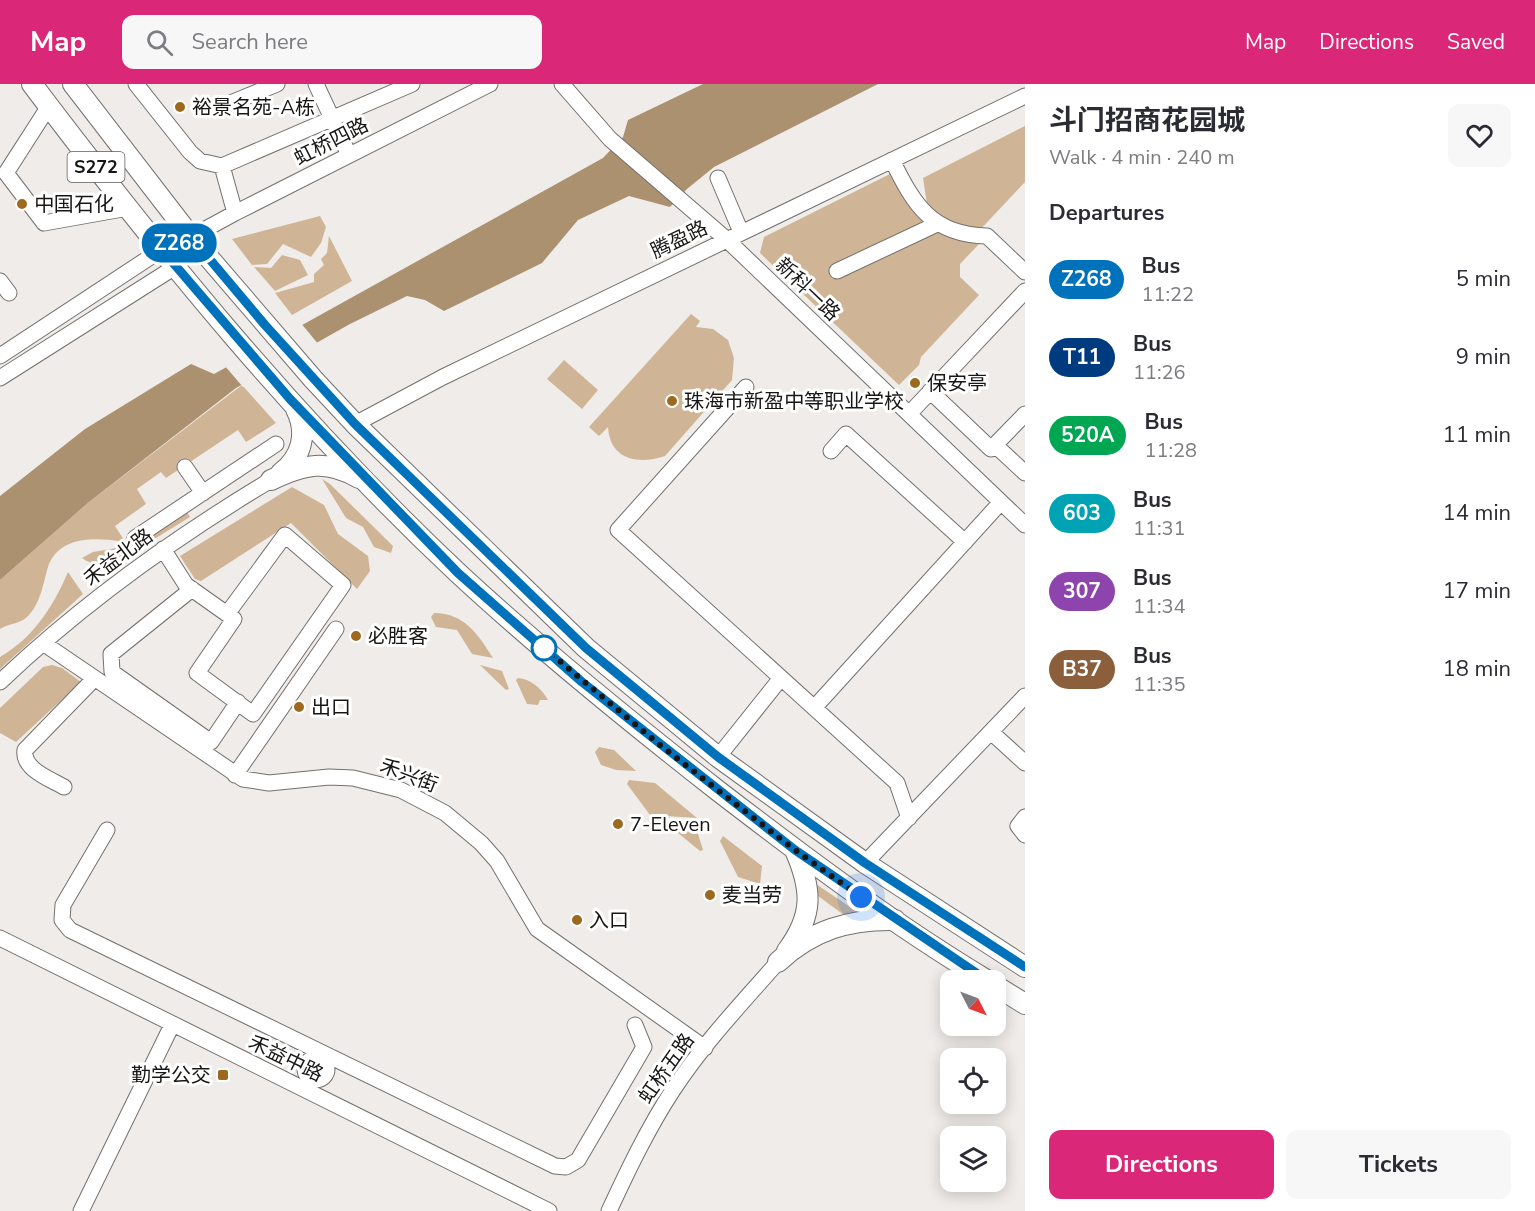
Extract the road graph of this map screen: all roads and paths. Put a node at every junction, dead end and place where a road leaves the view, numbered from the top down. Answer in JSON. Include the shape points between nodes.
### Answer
{"nodes":[{"id":1,"x":32,"y":84,"type":"edge"},
{"id":2,"x":73,"y":84,"type":"edge"},
{"id":3,"x":136,"y":84,"type":"edge"},
{"id":4,"x":277,"y":84,"type":"edge"},
{"id":5,"x":316,"y":84,"type":"edge"},
{"id":6,"x":412,"y":84,"type":"edge"},
{"id":7,"x":490,"y":84,"type":"edge"},
{"id":8,"x":562,"y":84,"type":"edge"},
{"id":9,"x":1025,"y":96,"type":"edge"},
{"id":10,"x":228,"y":104,"type":"dead end"},
{"id":11,"x":49,"y":106,"type":"junction"},
{"id":12,"x":333,"y":119,"type":"junction"},
{"id":13,"x":349,"y":155,"type":"junction"},
{"id":14,"x":892,"y":160,"type":"junction"},
{"id":15,"x":222,"y":165,"type":"junction"},
{"id":16,"x":718,"y":178,"type":"dead end"},
{"id":17,"x":128,"y":208,"type":"junction"},
{"id":18,"x":235,"y":213,"type":"junction"},
{"id":19,"x":937,"y":224,"type":"junction"},
{"id":20,"x":741,"y":232,"type":"junction"},
{"id":21,"x":191,"y":237,"type":"junction"},
{"id":22,"x":726,"y":239,"type":"junction"},
{"id":23,"x":162,"y":250,"type":"junction"},
{"id":24,"x":176,"y":267,"type":"junction"},
{"id":25,"x":837,"y":271,"type":"dead end"},
{"id":26,"x":1025,"y":272,"type":"edge"},
{"id":27,"x":1025,"y":291,"type":"edge"},
{"id":28,"x":0,"y":356,"type":"edge"},
{"id":29,"x":0,"y":378,"type":"edge"},
{"id":30,"x":746,"y":387,"type":"dead end"},
{"id":31,"x":930,"y":391,"type":"junction"},
{"id":32,"x":290,"y":399,"type":"junction"},
{"id":33,"x":909,"y":414,"type":"junction"},
{"id":34,"x":1025,"y":414,"type":"edge"},
{"id":35,"x":355,"y":424,"type":"junction"},
{"id":36,"x":276,"y":444,"type":"dead end"},
{"id":37,"x":995,"y":445,"type":"junction"},
{"id":38,"x":831,"y":451,"type":"dead end"},
{"id":39,"x":185,"y":467,"type":"dead end"},
{"id":40,"x":1025,"y":473,"type":"edge"},
{"id":41,"x":271,"y":480,"type":"junction"},
{"id":42,"x":374,"y":489,"type":"junction"},
{"id":43,"x":201,"y":494,"type":"junction"},
{"id":44,"x":1001,"y":502,"type":"junction"},
{"id":45,"x":212,"y":516,"type":"junction"},
{"id":46,"x":1025,"y":525,"type":"edge"},
{"id":47,"x":135,"y":538,"type":"dead end"},
{"id":48,"x":965,"y":542,"type":"junction"},
{"id":49,"x":163,"y":549,"type":"junction"},
{"id":50,"x":192,"y":589,"type":"junction"},
{"id":51,"x":227,"y":614,"type":"junction"},
{"id":52,"x":336,"y":629,"type":"dead end"},
{"id":53,"x":43,"y":643,"type":"junction"},
{"id":54,"x":781,"y":678,"type":"junction"},
{"id":55,"x":93,"y":680,"type":"dead end"},
{"id":56,"x":0,"y":682,"type":"edge"},
{"id":57,"x":1025,"y":696,"type":"edge"},
{"id":58,"x":238,"y":702,"type":"junction"},
{"id":59,"x":814,"y":708,"type":"junction"},
{"id":60,"x":991,"y":732,"type":"junction"},
{"id":61,"x":718,"y":757,"type":"junction"},
{"id":62,"x":1025,"y":763,"type":"edge"},
{"id":63,"x":235,"y":775,"type":"junction"},
{"id":64,"x":64,"y":788,"type":"dead end"},
{"id":65,"x":1025,"y":817,"type":"edge"},
{"id":66,"x":909,"y":818,"type":"junction"},
{"id":67,"x":107,"y":830,"type":"dead end"},
{"id":68,"x":1025,"y":835,"type":"edge"},
{"id":69,"x":795,"y":850,"type":"junction"},
{"id":70,"x":865,"y":863,"type":"junction"},
{"id":71,"x":895,"y":920,"type":"junction"},
{"id":72,"x":1,"y":941,"type":"edge"},
{"id":73,"x":778,"y":962,"type":"junction"},
{"id":74,"x":1025,"y":967,"type":"edge"},
{"id":75,"x":971,"y":970,"type":"edge"},
{"id":76,"x":1006,"y":992,"type":"edge"},
{"id":77,"x":1025,"y":1004,"type":"edge"},
{"id":78,"x":172,"y":1025,"type":"junction"},
{"id":79,"x":635,"y":1025,"type":"dead end"},
{"id":80,"x":705,"y":1048,"type":"junction"},
{"id":81,"x":323,"y":1056,"type":"junction"},
{"id":82,"x":308,"y":1084,"type":"junction"},
{"id":83,"x":81,"y":1211,"type":"edge"},
{"id":84,"x":549,"y":1211,"type":"edge"},
{"id":85,"x":609,"y":1211,"type":"edge"}],
"edges":[{"from":1,"to":11,"type":"main road","number":"S272"},
{"from":2,"to":21,"type":"main road","number":"S272"},
{"from":3,"to":15,"type":"street","via":[[190,152],[200,161]]},
{"from":4,"to":10,"type":"street"},
{"from":5,"to":12,"type":"street"},
{"from":6,"to":12,"type":"street"},
{"from":7,"to":13,"type":"street","name":"虹桥四路"},
{"from":8,"to":22,"type":"street","name":"新科一路","via":[[610,140]]},
{"from":9,"to":14,"type":"street","name":"腾盈路"},
{"from":11,"to":17,"type":"main road","number":"S272"},
{"from":11,"to":17,"type":"street","via":[[6,173],[45,223]]},
{"from":12,"to":13,"type":"street"},
{"from":12,"to":15,"type":"street"},
{"from":13,"to":18,"type":"street","name":"虹桥四路"},
{"from":14,"to":19,"type":"street","via":[[914,200]]},
{"from":14,"to":20,"type":"street","name":"腾盈路"},
{"from":15,"to":18,"type":"street"},
{"from":16,"to":20,"type":"street"},
{"from":17,"to":23,"type":"main road","number":"S272"},
{"from":18,"to":21,"type":"street","name":"虹桥四路"},
{"from":19,"to":25,"type":"street"},
{"from":19,"to":26,"type":"street","via":[[970,236],[987,236]]},
{"from":20,"to":22,"type":"street","name":"腾盈路"},
{"from":21,"to":23,"type":"street","name":"虹桥四路"},
{"from":21,"to":24,"type":"street"},
{"from":21,"to":35,"type":"main road","number":"S272"},
{"from":22,"to":33,"type":"street","name":"新科一路"},
{"from":22,"to":35,"type":"street","name":"腾盈路","via":[[443,376]]},
{"from":23,"to":24,"type":"main road"},
{"from":23,"to":28,"type":"street","name":"虹桥四路"},
{"from":24,"to":29,"type":"street"},
{"from":24,"to":32,"type":"main road"},
{"from":27,"to":31,"type":"street"},
{"from":30,"to":54,"type":"street","via":[[618,530]]},
{"from":31,"to":33,"type":"street"},
{"from":31,"to":37,"type":"street","via":[[991,449]]},
{"from":32,"to":41,"type":"main road","via":[[300,417],[302,440],[293,462]]},
{"from":32,"to":42,"type":"main road"},
{"from":33,"to":44,"type":"street","name":"新科一路"},
{"from":34,"to":37,"type":"street"},
{"from":35,"to":61,"type":"main road","number":"S272","via":[[586,648]]},
{"from":36,"to":43,"type":"street"},
{"from":37,"to":40,"type":"street"},
{"from":38,"to":48,"type":"street","via":[[846,434]]},
{"from":39,"to":43,"type":"street"},
{"from":41,"to":42,"type":"main road","via":[[301,468],[328,465],[345,470]]},
{"from":41,"to":45,"type":"street","name":"禾益北路"},
{"from":42,"to":69,"type":"main road","via":[[458,573],[582,682]]},
{"from":43,"to":45,"type":"street"},
{"from":43,"to":47,"type":"street"},
{"from":44,"to":46,"type":"street","name":"新科一路"},
{"from":44,"to":48,"type":"street"},
{"from":45,"to":49,"type":"street","name":"禾益北路"},
{"from":48,"to":59,"type":"street"},
{"from":49,"to":50,"type":"street"},
{"from":49,"to":53,"type":"street","name":"禾益北路"},
{"from":50,"to":51,"type":"street"},
{"from":50,"to":58,"type":"street","via":[[111,654],[112,672],[211,742]]},
{"from":51,"to":58,"type":"street","via":[[234,619],[197,672]]},
{"from":51,"to":58,"type":"street","via":[[285,535],[344,585],[254,714]]},
{"from":52,"to":63,"type":"street"},
{"from":53,"to":56,"type":"street","name":"禾益北路"},
{"from":53,"to":63,"type":"street","name":"禾兴街"},
{"from":54,"to":59,"type":"street"},
{"from":54,"to":61,"type":"street"},
{"from":55,"to":64,"type":"street","via":[[25,750],[28,765]]},
{"from":57,"to":60,"type":"street"},
{"from":59,"to":66,"type":"street","via":[[897,783]]},
{"from":60,"to":62,"type":"street"},
{"from":60,"to":66,"type":"street"},
{"from":61,"to":70,"type":"main road","number":"S272"},
{"from":63,"to":80,"type":"street","name":"禾兴街","via":[[256,783],[353,778],[401,790],[445,813],[497,861],[537,929]]},
{"from":65,"to":68,"type":"street","via":[[1018,826]]},
{"from":66,"to":70,"type":"street"},
{"from":67,"to":81,"type":"street","via":[[63,905],[67,927]]},
{"from":69,"to":71,"type":"main road"},
{"from":69,"to":73,"type":"main road","via":[[809,885],[808,908]]},
{"from":70,"to":74,"type":"main road","number":"S272"},
{"from":71,"to":73,"type":"main road","via":[[855,921],[833,927],[792,949]]},
{"from":71,"to":75,"type":"main road"},
{"from":72,"to":78,"type":"street","name":"禾益中路"},
{"from":73,"to":80,"type":"street","name":"虹桥五路"},
{"from":76,"to":77,"type":"main road"},
{"from":78,"to":82,"type":"street","name":"禾益中路"},
{"from":78,"to":83,"type":"street"},
{"from":79,"to":81,"type":"street","via":[[644,1047],[580,1156],[566,1167],[555,1166]]},
{"from":80,"to":85,"type":"street","name":"虹桥五路","via":[[673,1089]]},
{"from":81,"to":82,"type":"street","via":[[326,1073]]},
{"from":82,"to":84,"type":"street","name":"禾益中路"}]}
